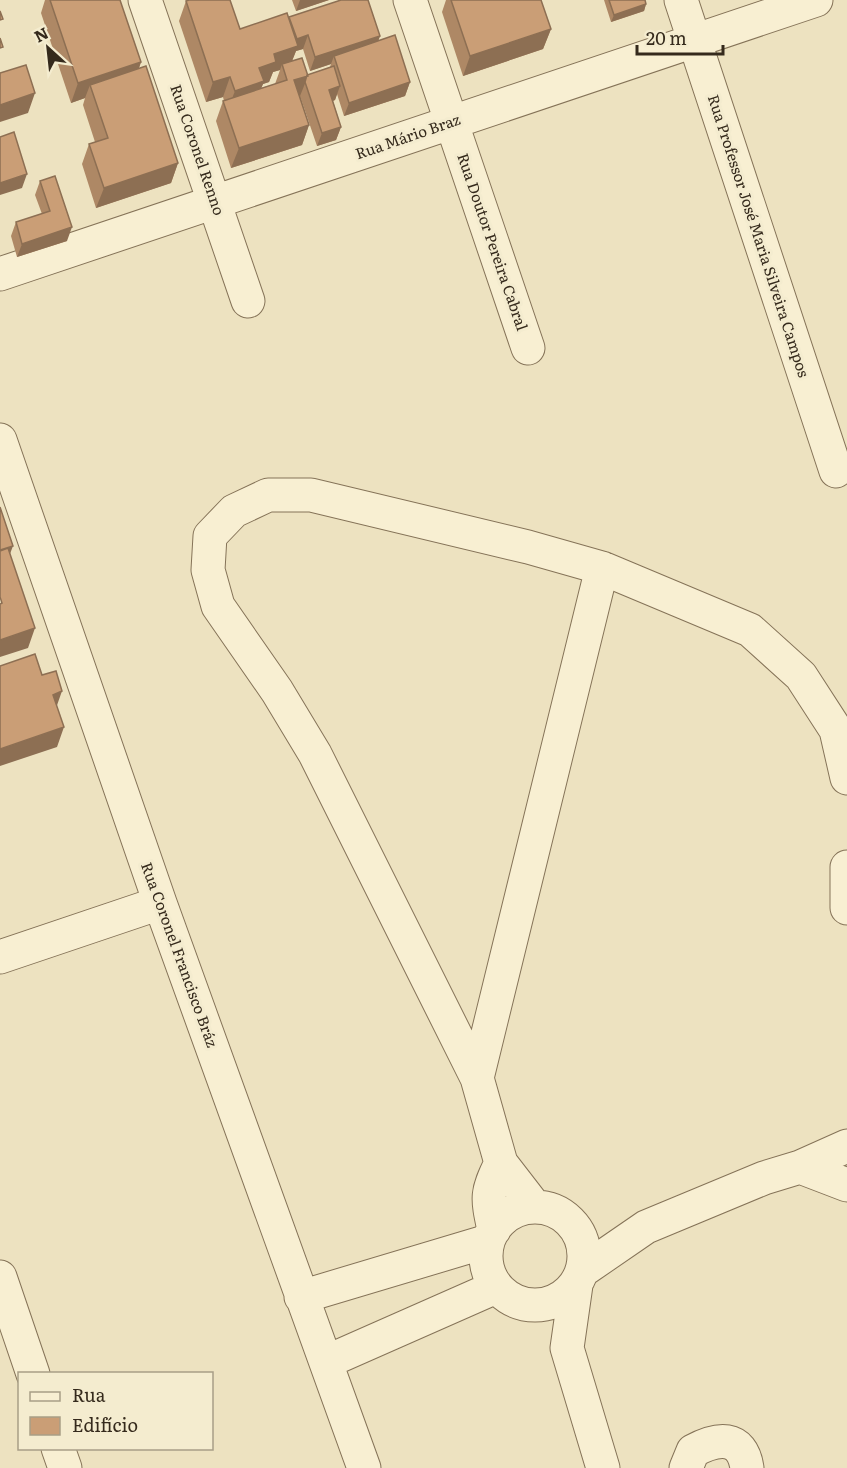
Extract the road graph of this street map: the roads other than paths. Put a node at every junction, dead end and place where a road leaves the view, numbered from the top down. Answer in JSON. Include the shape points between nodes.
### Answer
{"nodes":[{"id":1,"x":145,"y":0,"type":"edge"},
{"id":2,"x":410,"y":0,"type":"edge"},
{"id":3,"x":681,"y":0,"type":"edge"},
{"id":4,"x":816,"y":0,"type":"edge"},
{"id":5,"x":694,"y":41,"type":"junction"},
{"id":6,"x":451,"y":123,"type":"junction"},
{"id":7,"x":215,"y":202,"type":"junction"},
{"id":8,"x":0,"y":274,"type":"edge"},
{"id":9,"x":248,"y":301,"type":"dead end"},
{"id":10,"x":528,"y":348,"type":"dead end"},
{"id":11,"x":0,"y":440,"type":"edge"},
{"id":12,"x":836,"y":471,"type":"dead end"},
{"id":13,"x":602,"y":568,"type":"junction"},
{"id":14,"x":847,"y":778,"type":"edge"},
{"id":15,"x":847,"y":867,"type":"edge"},
{"id":16,"x":160,"y":903,"type":"junction"},
{"id":17,"x":847,"y":908,"type":"edge"},
{"id":18,"x":0,"y":957,"type":"edge"},
{"id":19,"x":477,"y":1078,"type":"junction"},
{"id":20,"x":847,"y":1146,"type":"edge"},
{"id":21,"x":501,"y":1163,"type":"junction"},
{"id":22,"x":800,"y":1167,"type":"junction"},
{"id":23,"x":847,"y":1184,"type":"edge"},
{"id":24,"x":535,"y":1207,"type":"junction"},
{"id":25,"x":575,"y":1227,"type":"junction"},
{"id":26,"x":646,"y":1227,"type":"junction"},
{"id":27,"x":491,"y":1235,"type":"junction"},
{"id":28,"x":0,"y":1277,"type":"edge"},
{"id":29,"x":579,"y":1278,"type":"junction"},
{"id":30,"x":496,"y":1287,"type":"junction"},
{"id":31,"x":302,"y":1297,"type":"junction"},
{"id":32,"x":523,"y":1304,"type":"junction"},
{"id":33,"x":567,"y":1348,"type":"junction"},
{"id":34,"x":326,"y":1362,"type":"junction"},
{"id":35,"x":32,"y":1372,"type":"edge"},
{"id":36,"x":58,"y":1450,"type":"edge"},
{"id":37,"x":65,"y":1468,"type":"edge"},
{"id":38,"x":364,"y":1468,"type":"edge"},
{"id":39,"x":603,"y":1468,"type":"edge"},
{"id":40,"x":686,"y":1468,"type":"edge"},
{"id":41,"x":747,"y":1468,"type":"edge"}],
"edges":[{"from":1,"to":7,"type":"street","name":"Rua Coronel Renno"},
{"from":2,"to":6,"type":"street","name":"Rua Doutor Pereira Cabral"},
{"from":3,"to":5,"type":"street","name":"Rua Professor José Maria Silveira Campos"},
{"from":4,"to":5,"type":"street","name":"Rua Mário Braz"},
{"from":5,"to":6,"type":"street","name":"Rua Mário Braz"},
{"from":5,"to":12,"type":"street","name":"Rua Professor José Maria Silveira Campos"},
{"from":6,"to":7,"type":"street","name":"Rua Mário Braz"},
{"from":6,"to":10,"type":"street","name":"Rua Doutor Pereira Cabral"},
{"from":7,"to":8,"type":"street","name":"Rua Mário Braz"},
{"from":7,"to":9,"type":"street","name":"Rua Coronel Renno"},
{"from":11,"to":16,"type":"street","name":"Rua Coronel Francisco Bráz"},
{"from":13,"to":14,"type":"street","via":[[750,630],[807,685],[836,730]]},
{"from":13,"to":19,"type":"street"},
{"from":13,"to":19,"type":"street","via":[[311,495],[268,495],[234,511],[210,536],[208,570],[218,606],[315,754]]},
{"from":15,"to":17,"type":"street"},
{"from":16,"to":18,"type":"street"},
{"from":16,"to":31,"type":"street","name":"Rua Coronel Francisco Bráz"},
{"from":19,"to":21,"type":"street"},
{"from":20,"to":22,"type":"street"},
{"from":20,"to":23,"type":"street","via":[[841,1167]]},
{"from":21,"to":24,"type":"street"},
{"from":21,"to":27,"type":"street","via":[[489,1186]]},
{"from":22,"to":23,"type":"street"},
{"from":22,"to":26,"type":"street"},
{"from":24,"to":25,"type":"street","via":[[551,1209]]},
{"from":24,"to":27,"type":"street","via":[[505,1218]]},
{"from":25,"to":26,"type":"street"},
{"from":25,"to":29,"type":"street","via":[[584,1256]]},
{"from":26,"to":29,"type":"street"},
{"from":27,"to":30,"type":"street","via":[[486,1257]]},
{"from":27,"to":31,"type":"street"},
{"from":28,"to":35,"type":"street"},
{"from":29,"to":32,"type":"street","via":[[561,1298],[543,1305]]},
{"from":29,"to":33,"type":"street"},
{"from":30,"to":32,"type":"street"},
{"from":30,"to":34,"type":"street"},
{"from":31,"to":34,"type":"street","name":"Rua Coronel Francisco Bráz"},
{"from":32,"to":33,"type":"street","via":[[545,1332]]},
{"from":33,"to":39,"type":"street"},
{"from":34,"to":38,"type":"street","name":"Rua Coronel Francisco Bráz"},
{"from":36,"to":37,"type":"street"},
{"from":40,"to":41,"type":"street","via":[[693,1451],[709,1442],[724,1441],[738,1446]]}]}
